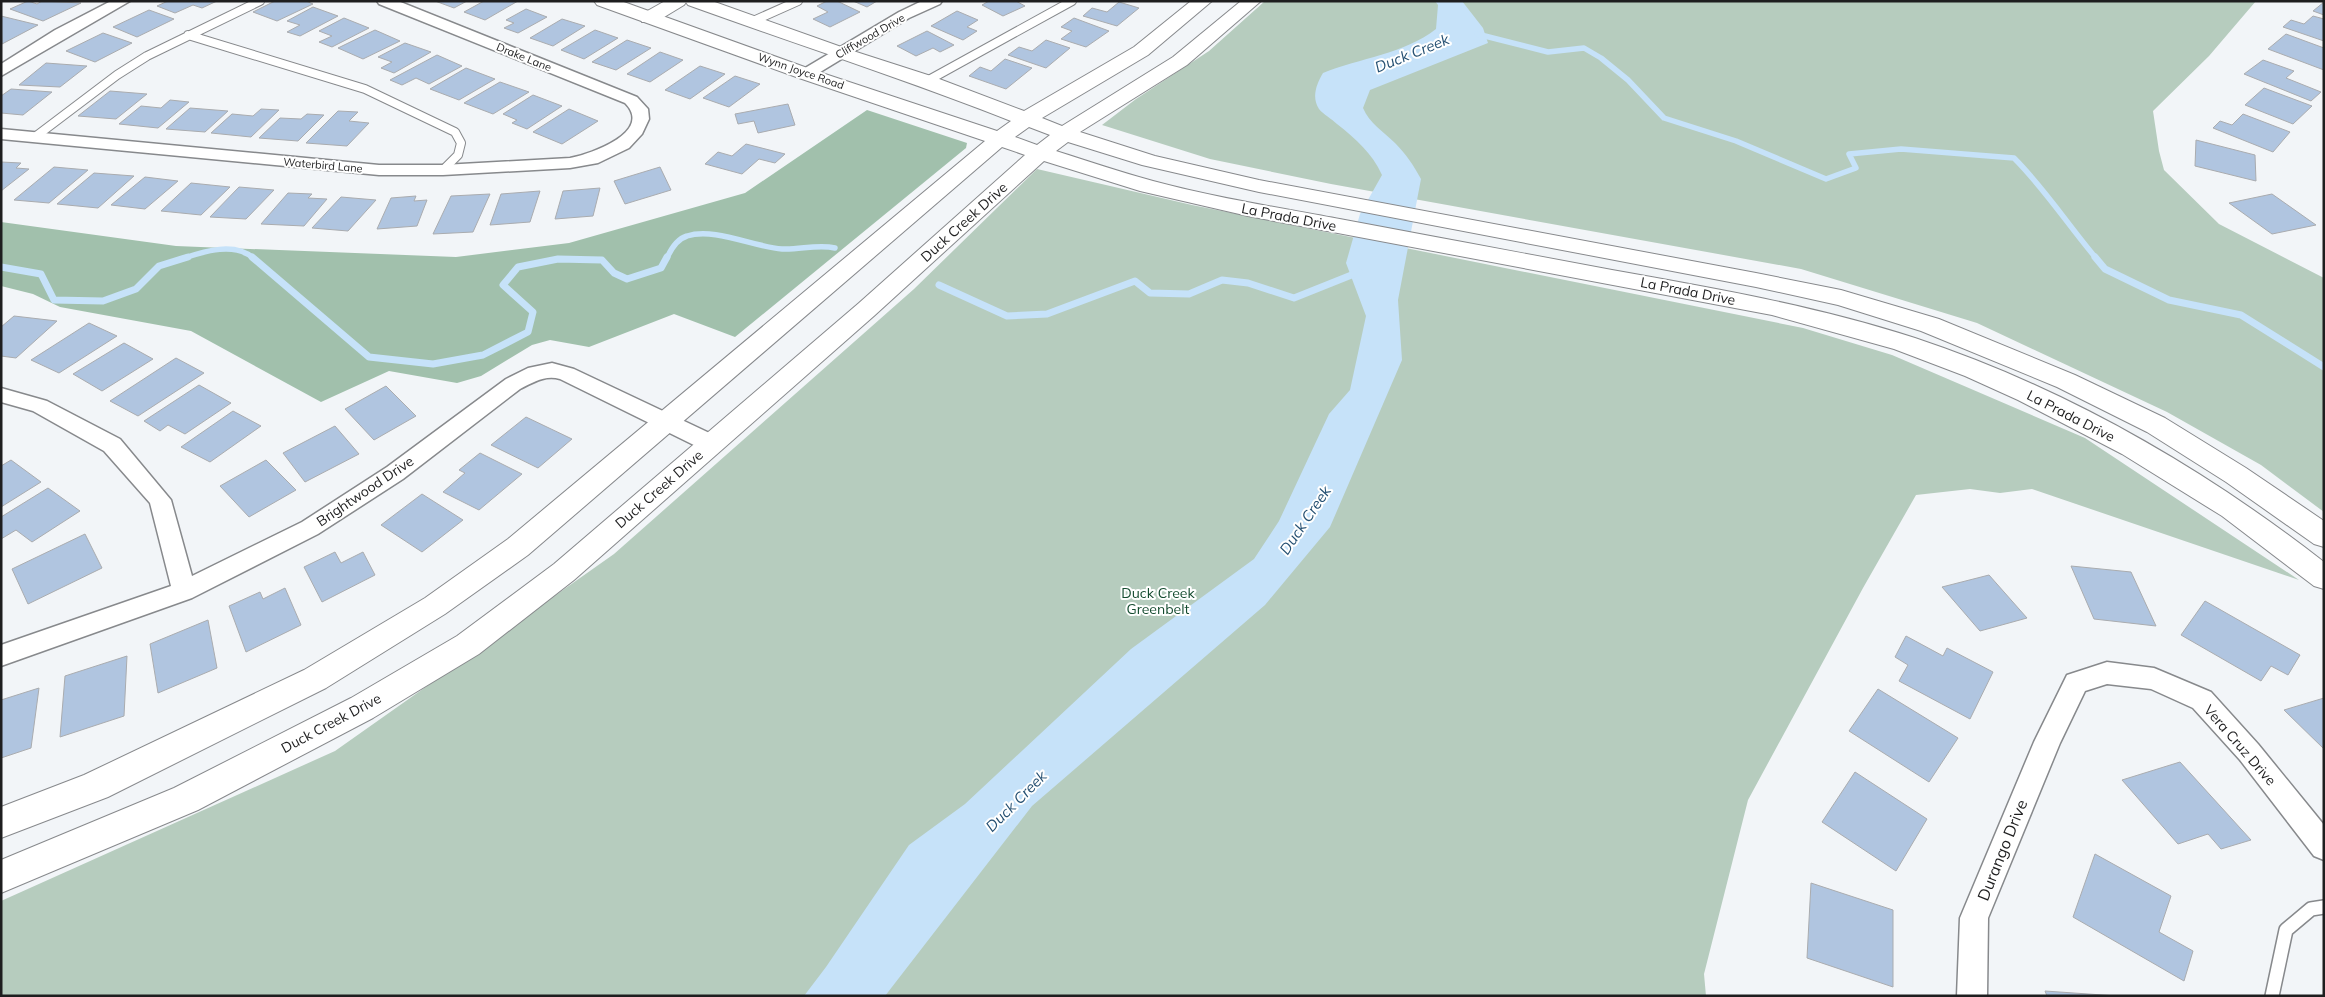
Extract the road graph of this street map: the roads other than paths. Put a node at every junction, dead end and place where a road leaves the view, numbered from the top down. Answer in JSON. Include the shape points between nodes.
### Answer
{"nodes":[{"id":1,"x":123,"y":1,"type":"edge"},
{"id":2,"x":260,"y":1,"type":"edge"},
{"id":3,"x":384,"y":1,"type":"edge"},
{"id":4,"x":604,"y":1,"type":"edge"},
{"id":5,"x":678,"y":1,"type":"edge"},
{"id":6,"x":694,"y":1,"type":"edge"},
{"id":7,"x":798,"y":1,"type":"edge"},
{"id":8,"x":935,"y":1,"type":"edge"},
{"id":9,"x":1072,"y":1,"type":"edge"},
{"id":10,"x":1203,"y":1,"type":"edge"},
{"id":11,"x":1252,"y":1,"type":"edge"},
{"id":12,"x":649,"y":18,"type":"junction"},
{"id":13,"x":751,"y":22,"type":"junction"},
{"id":14,"x":188,"y":35,"type":"junction"},
{"id":15,"x":840,"y":53,"type":"junction"},
{"id":16,"x":1,"y":71,"type":"edge"},
{"id":17,"x":806,"y":74,"type":"junction"},
{"id":18,"x":927,"y":81,"type":"junction"},
{"id":19,"x":1026,"y":120,"type":"junction"},
{"id":20,"x":636,"y":130,"type":"joint"},
{"id":21,"x":1,"y":134,"type":"edge"},
{"id":22,"x":1064,"y":134,"type":"junction"},
{"id":23,"x":35,"y":137,"type":"junction"},
{"id":24,"x":999,"y":139,"type":"junction"},
{"id":25,"x":1040,"y":153,"type":"junction"},
{"id":26,"x":443,"y":170,"type":"junction"},
{"id":27,"x":1926,"y":337,"type":"junction"},
{"id":28,"x":1,"y":395,"type":"edge"},
{"id":29,"x":666,"y":422,"type":"junction"},
{"id":30,"x":712,"y":444,"type":"junction"},
{"id":31,"x":2324,"y":536,"type":"edge"},
{"id":32,"x":2324,"y":578,"type":"edge"},
{"id":33,"x":184,"y":590,"type":"junction"},
{"id":34,"x":1,"y":656,"type":"edge"},
{"id":35,"x":2062,"y":710,"type":"joint"},
{"id":36,"x":1,"y":823,"type":"edge"},
{"id":37,"x":2324,"y":847,"type":"edge"},
{"id":38,"x":1,"y":877,"type":"edge"},
{"id":39,"x":2324,"y":907,"type":"edge"},
{"id":40,"x":1972,"y":996,"type":"edge"},
{"id":41,"x":2272,"y":996,"type":"edge"}],
"edges":[{"from":1,"to":16,"type":"street","via":[[61,32]]},
{"from":2,"to":14,"type":"lane"},
{"from":3,"to":20,"type":"street","name":"Drake Lane","via":[[631,100],[640,109],[642,119]]},
{"from":4,"to":12,"type":"main road","name":"Wynn Joyce Road"},
{"from":5,"to":12,"type":"main road"},
{"from":6,"to":13,"type":"main road"},
{"from":7,"to":13,"type":"lane"},
{"from":8,"to":15,"type":"street","name":"Cliffwood Drive"},
{"from":9,"to":18,"type":"lane"},
{"from":10,"to":19,"type":"main road","via":[[1141,51]]},
{"from":11,"to":22,"type":"main road","name":"Duck Creek Drive","via":[[1180,61]]},
{"from":12,"to":17,"type":"main road","name":"Wynn Joyce Road"},
{"from":13,"to":15,"type":"main road"},
{"from":14,"to":23,"type":"lane","via":[[117,75]]},
{"from":14,"to":26,"type":"lane","via":[[365,89],[455,132],[461,144],[458,155]]},
{"from":15,"to":17,"type":"street","name":"Cliffwood Drive"},
{"from":15,"to":18,"type":"main road"},
{"from":17,"to":24,"type":"main road","name":"Wynn Joyce Road"},
{"from":18,"to":19,"type":"main road"},
{"from":19,"to":22,"type":"main road","name":"La Prada Drive"},
{"from":19,"to":24,"type":"main road"},
{"from":20,"to":26,"type":"street","name":"Waterbird Lane","via":[[623,144],[592,160]]},
{"from":21,"to":23,"type":"street","name":"Waterbird Lane"},
{"from":22,"to":25,"type":"main road","name":"Duck Creek Drive"},
{"from":22,"to":27,"type":"main road","name":"La Prada Drive","via":[[1150,162],[1258,186],[1841,298]]},
{"from":23,"to":26,"type":"street","name":"Waterbird Lane","via":[[379,170]]},
{"from":24,"to":25,"type":"main road","name":"La Prada Drive"},
{"from":24,"to":29,"type":"main road"},
{"from":25,"to":27,"type":"main road","name":"La Prada Drive","via":[[1148,186],[1248,209],[1772,307],[1852,327]]},
{"from":25,"to":30,"type":"main road","name":"Duck Creek Drive"},
{"from":27,"to":31,"type":"main road","name":"La Prada Drive","via":[[2066,381],[2156,425]]},
{"from":27,"to":32,"type":"main road","name":"La Prada Drive","via":[[2103,432],[2199,488]]},
{"from":28,"to":33,"type":"street","via":[[40,406],[112,445],[160,500]]},
{"from":29,"to":30,"type":"street","name":"Brightwood Drive"},
{"from":29,"to":33,"type":"street","name":"Brightwood Drive","via":[[567,374],[552,370],[535,374],[513,384],[395,473],[310,528]]},
{"from":29,"to":36,"type":"main road","via":[[518,547],[435,606],[315,679],[96,786]]},
{"from":30,"to":38,"type":"main road","name":"Duck Creek Drive","via":[[564,572],[468,645],[362,708],[186,799]]},
{"from":33,"to":34,"type":"street","name":"Brightwood Drive"},
{"from":35,"to":37,"type":"street","name":"Vera Cruz Drive","via":[[2076,683],[2108,673],[2154,679],[2202,700],[2249,752]]},
{"from":35,"to":40,"type":"street","name":"Durango Drive","via":[[1974,918]]},
{"from":39,"to":41,"type":"lane","via":[[2311,909],[2286,930]]}]}
